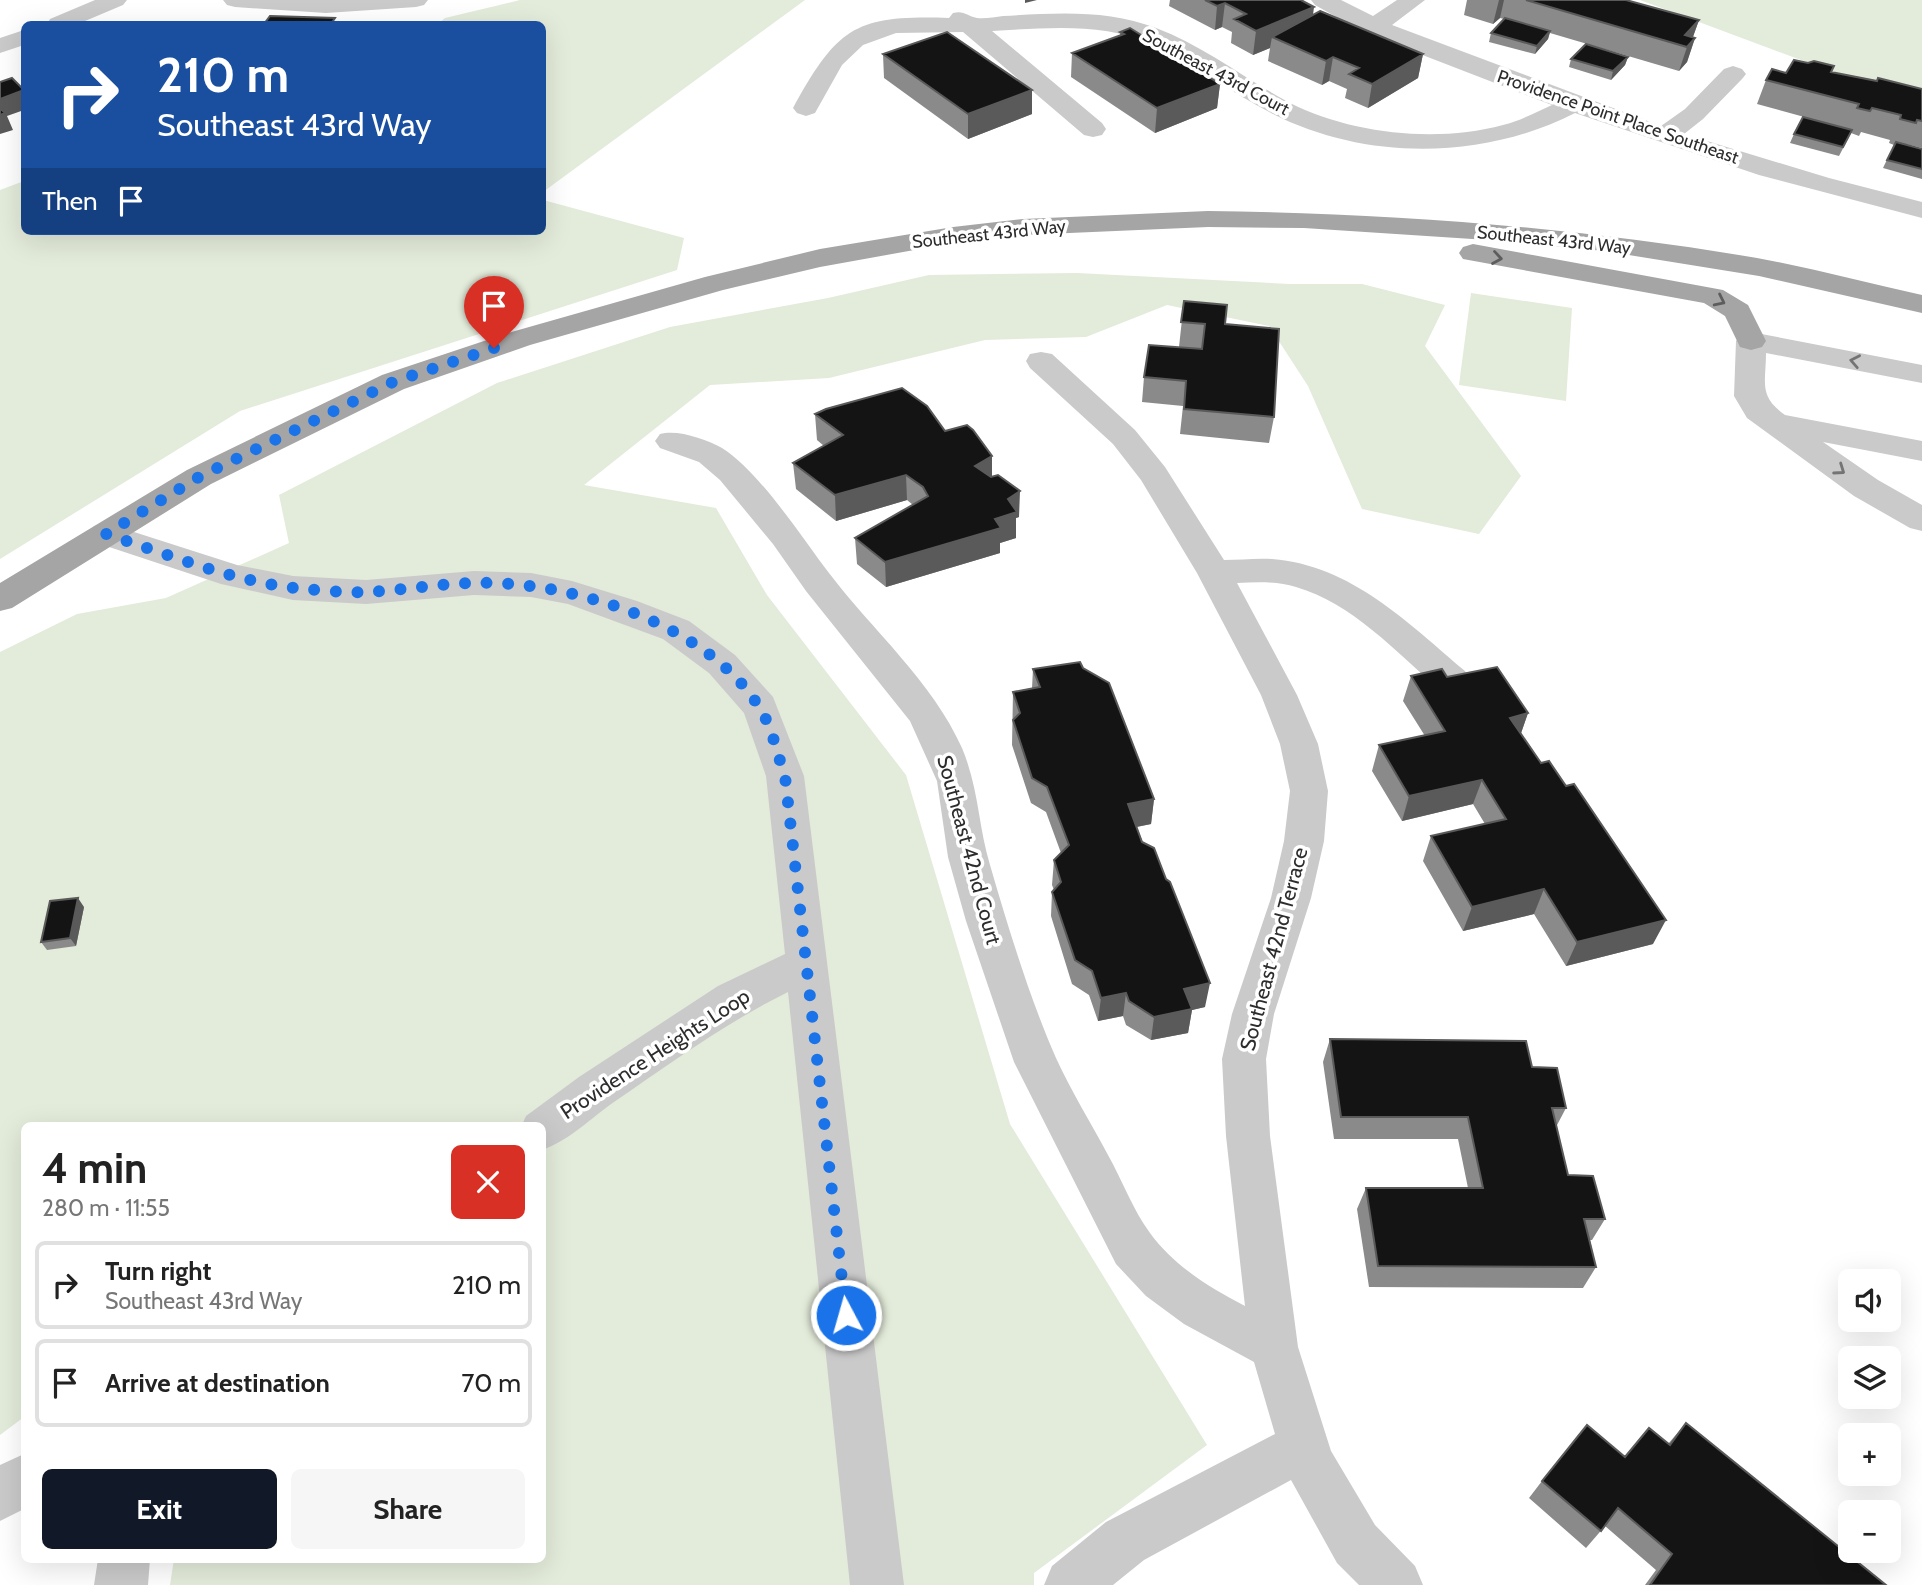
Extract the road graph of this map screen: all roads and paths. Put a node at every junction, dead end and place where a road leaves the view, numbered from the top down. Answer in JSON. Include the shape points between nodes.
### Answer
{"nodes":[{"id":1,"x":115,"y":0,"type":"edge"},
{"id":2,"x":235,"y":0,"type":"edge"},
{"id":3,"x":416,"y":0,"type":"edge"},
{"id":4,"x":940,"y":0,"type":"edge"},
{"id":5,"x":1115,"y":0,"type":"edge"},
{"id":6,"x":1323,"y":0,"type":"edge"},
{"id":7,"x":1413,"y":0,"type":"edge"},
{"id":8,"x":66,"y":21,"type":"edge"},
{"id":9,"x":969,"y":25,"type":"junction"},
{"id":10,"x":1123,"y":26,"type":"junction"},
{"id":11,"x":1372,"y":27,"type":"junction"},
{"id":12,"x":21,"y":38,"type":"edge"},
{"id":13,"x":0,"y":46,"type":"edge"},
{"id":14,"x":1733,"y":74,"type":"dead end"},
{"id":15,"x":1573,"y":104,"type":"junction"},
{"id":16,"x":806,"y":108,"type":"dead end"},
{"id":17,"x":1093,"y":129,"type":"dead end"},
{"id":18,"x":1666,"y":135,"type":"junction"},
{"id":19,"x":1922,"y":210,"type":"edge"},
{"id":20,"x":1410,"y":226,"type":"junction"},
{"id":21,"x":1922,"y":304,"type":"edge"},
{"id":22,"x":1751,"y":341,"type":"junction"},
{"id":23,"x":1041,"y":361,"type":"dead end"},
{"id":24,"x":1922,"y":374,"type":"edge"},
{"id":25,"x":1773,"y":423,"type":"junction"},
{"id":26,"x":671,"y":442,"type":"dead end"},
{"id":27,"x":1922,"y":451,"type":"edge"},
{"id":28,"x":1922,"y":520,"type":"edge"},
{"id":29,"x":106,"y":534,"type":"junction"},
{"id":30,"x":1214,"y":572,"type":"junction"},
{"id":31,"x":0,"y":598,"type":"edge"},
{"id":32,"x":1452,"y":680,"type":"edge"},
{"id":33,"x":807,"y":963,"type":"junction"},
{"id":34,"x":546,"y":1127,"type":"edge"},
{"id":35,"x":1274,"y":1347,"type":"junction"},
{"id":36,"x":1304,"y":1446,"type":"junction"},
{"id":37,"x":21,"y":1482,"type":"edge"},
{"id":38,"x":0,"y":1495,"type":"edge"},
{"id":39,"x":124,"y":1563,"type":"edge"},
{"id":40,"x":121,"y":1585,"type":"edge"},
{"id":41,"x":877,"y":1585,"type":"edge"},
{"id":42,"x":1071,"y":1585,"type":"edge"},
{"id":43,"x":1396,"y":1585,"type":"edge"}],
"edges":[{"from":1,"to":8,"type":"street"},
{"from":2,"to":3,"type":"street","via":[[334,6]]},
{"from":4,"to":9,"type":"street"},
{"from":5,"to":10,"type":"street"},
{"from":6,"to":11,"type":"street","name":"Providence Point Place Southeast"},
{"from":7,"to":11,"type":"street"},
{"from":9,"to":10,"type":"street","name":"Southeast 43rd Court","via":[[1069,19]]},
{"from":9,"to":16,"type":"street","name":"Southeast 43rd Court","via":[[904,24],[860,36],[833,60]]},
{"from":9,"to":17,"type":"street"},
{"from":10,"to":15,"type":"street","name":"Southeast 43rd Court","via":[[1156,37],[1293,114],[1353,132],[1419,140],[1472,138],[1506,132]]},
{"from":11,"to":15,"type":"street","name":"Providence Point Place Southeast"},
{"from":12,"to":13,"type":"street"},
{"from":14,"to":18,"type":"street"},
{"from":15,"to":18,"type":"street","name":"Providence Point Place Southeast"},
{"from":18,"to":19,"type":"street","name":"Providence Point Place Southeast","via":[[1826,186]]},
{"from":20,"to":21,"type":"main road","name":"Southeast 43rd Way","via":[[1617,245],[1759,267]]},
{"from":20,"to":22,"type":"main road","one_way":true,"via":[[1479,255],[1713,296],[1738,311]]},
{"from":20,"to":29,"type":"main road","name":"Southeast 43rd Way","via":[[1208,219],[1023,227],[820,258],[519,339],[393,382],[199,477]]},
{"from":24,"to":22,"type":"street","one_way":true},
{"from":22,"to":25,"type":"street","via":[[1750,396],[1758,411]]},
{"from":23,"to":30,"type":"street","name":"Southeast 42nd Terrace","via":[[1124,437],[1153,474]]},
{"from":25,"to":27,"type":"street"},
{"from":25,"to":28,"type":"street","one_way":true,"via":[[1872,492]]},
{"from":26,"to":35,"type":"street","name":"Southeast 42nd Court","via":[[709,455],[731,473],[925,713],[956,781],[968,857],[986,921],[1037,1062],[1133,1248],[1163,1280],[1201,1308]]},
{"from":29,"to":31,"type":"main road","name":"Southeast 43rd Way"},
{"from":29,"to":33,"type":"street","via":[[233,576],[293,588],[366,592],[474,583],[531,585],[572,593],[676,630],[722,664],[760,707],[785,776]]},
{"from":30,"to":32,"type":"street","via":[[1276,571],[1335,590],[1366,609]]},
{"from":30,"to":35,"type":"street","name":"Southeast 42nd Terrace","via":[[1279,695],[1299,744],[1309,791],[1291,898],[1253,1014],[1244,1059],[1248,1136]]},
{"from":33,"to":34,"type":"street","name":"Providence Heights Loop","via":[[733,999]]},
{"from":33,"to":41,"type":"street"},
{"from":35,"to":36,"type":"street","name":"Southeast 42nd Terrace"},
{"from":36,"to":42,"type":"street","via":[[1125,1541]]},
{"from":36,"to":43,"type":"street","name":"Southeast 42nd Terrace","via":[[1356,1544]]},
{"from":37,"to":38,"type":"street"},
{"from":39,"to":40,"type":"street"}]}
